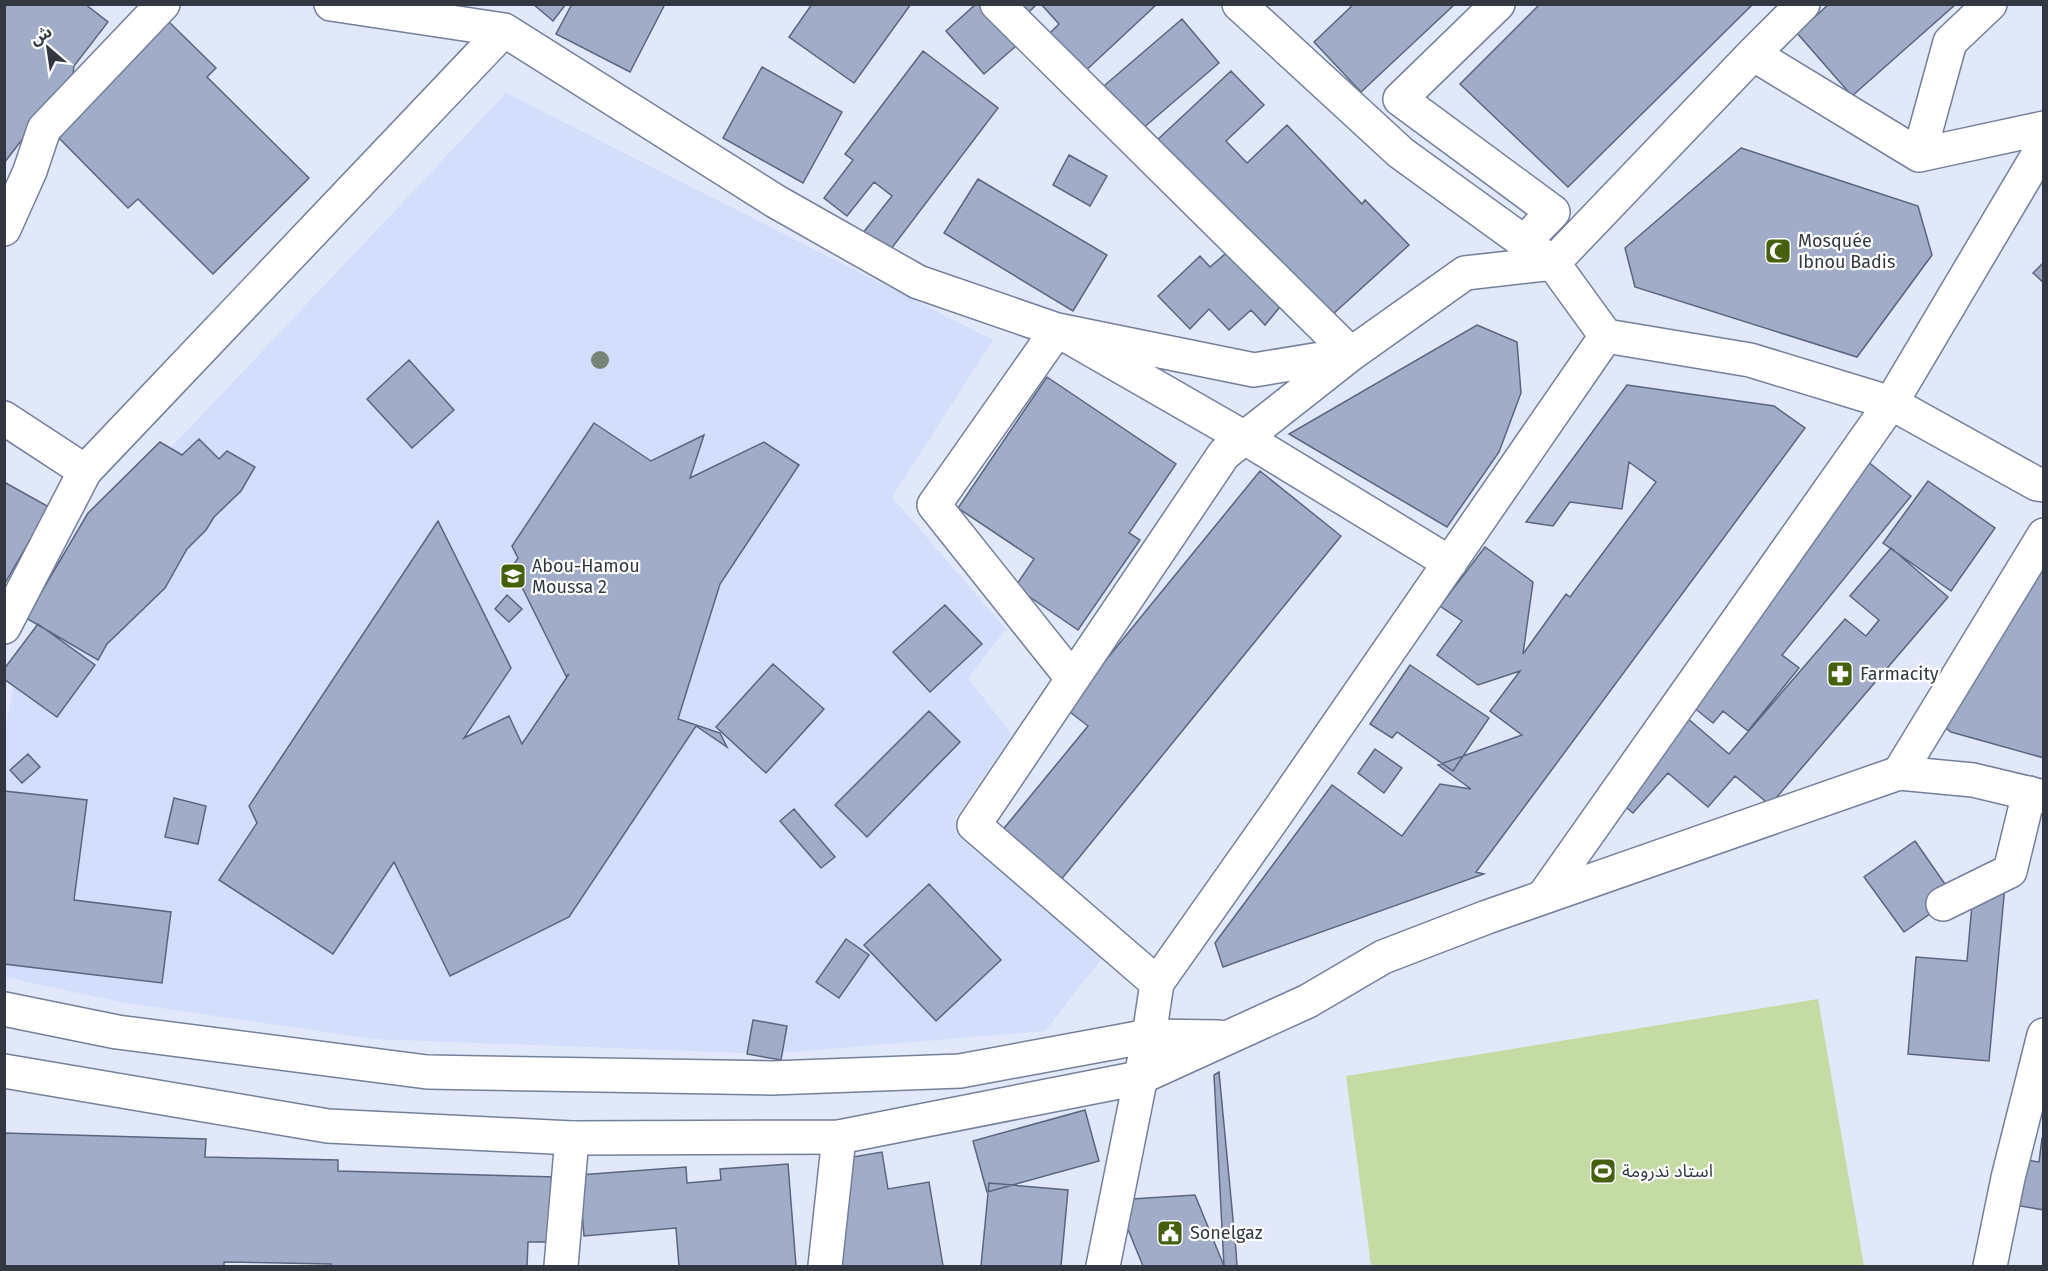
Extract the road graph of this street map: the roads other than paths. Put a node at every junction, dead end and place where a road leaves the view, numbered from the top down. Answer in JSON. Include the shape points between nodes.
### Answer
{"nodes":[{"id":1,"x":163,"y":4,"type":"edge"},
{"id":2,"x":331,"y":4,"type":"edge"},
{"id":3,"x":997,"y":4,"type":"edge"},
{"id":4,"x":1239,"y":4,"type":"edge"},
{"id":5,"x":1498,"y":4,"type":"edge"},
{"id":6,"x":1803,"y":4,"type":"edge"},
{"id":7,"x":1990,"y":4,"type":"edge"},
{"id":8,"x":504,"y":30,"type":"junction"},
{"id":9,"x":1753,"y":54,"type":"junction"},
{"id":10,"x":2043,"y":128,"type":"edge"},
{"id":11,"x":2043,"y":146,"type":"edge"},
{"id":12,"x":1919,"y":155,"type":"junction"},
{"id":13,"x":4,"y":229,"type":"edge"},
{"id":14,"x":1524,"y":242,"type":"junction"},
{"id":15,"x":1553,"y":263,"type":"junction"},
{"id":16,"x":1057,"y":330,"type":"junction"},
{"id":17,"x":1606,"y":336,"type":"junction"},
{"id":18,"x":1351,"y":354,"type":"junction"},
{"id":19,"x":1891,"y":403,"type":"junction"},
{"id":20,"x":4,"y":418,"type":"edge"},
{"id":21,"x":1245,"y":438,"type":"junction"},
{"id":22,"x":85,"y":471,"type":"junction"},
{"id":23,"x":2043,"y":485,"type":"edge"},
{"id":24,"x":2043,"y":535,"type":"edge"},
{"id":25,"x":1450,"y":563,"type":"junction"},
{"id":26,"x":4,"y":627,"type":"edge"},
{"id":27,"x":1072,"y":678,"type":"junction"},
{"id":28,"x":1899,"y":773,"type":"junction"},
{"id":29,"x":2036,"y":795,"type":"edge"},
{"id":30,"x":1543,"y":897,"type":"junction"},
{"id":31,"x":1943,"y":904,"type":"dead end"},
{"id":32,"x":1157,"y":983,"type":"junction"},
{"id":33,"x":4,"y":1009,"type":"edge"},
{"id":34,"x":2043,"y":1035,"type":"edge"},
{"id":35,"x":1149,"y":1036,"type":"junction"},
{"id":36,"x":1226,"y":1037,"type":"junction"},
{"id":37,"x":4,"y":1071,"type":"edge"},
{"id":38,"x":1139,"y":1078,"type":"junction"},
{"id":39,"x":572,"y":1137,"type":"junction"},
{"id":40,"x":839,"y":1137,"type":"junction"},
{"id":41,"x":561,"y":1266,"type":"edge"},
{"id":42,"x":825,"y":1266,"type":"edge"},
{"id":43,"x":1103,"y":1266,"type":"edge"},
{"id":44,"x":1990,"y":1266,"type":"edge"}],
"edges":[{"from":1,"to":13,"type":"street","via":[[44,129]]},
{"from":2,"to":8,"type":"street"},
{"from":3,"to":18,"type":"street"},
{"from":4,"to":14,"type":"street","via":[[1401,153]]},
{"from":5,"to":14,"type":"street","via":[[1400,99],[1553,213]]},
{"from":6,"to":9,"type":"street"},
{"from":7,"to":12,"type":"street","via":[[1950,42]]},
{"from":8,"to":16,"type":"street","via":[[775,201],[918,282]]},
{"from":8,"to":22,"type":"street"},
{"from":9,"to":12,"type":"street"},
{"from":9,"to":15,"type":"street"},
{"from":10,"to":12,"type":"street"},
{"from":11,"to":19,"type":"street"},
{"from":14,"to":15,"type":"street"},
{"from":15,"to":17,"type":"street"},
{"from":15,"to":18,"type":"street","via":[[1465,273]]},
{"from":16,"to":18,"type":"street","via":[[1254,370]]},
{"from":16,"to":21,"type":"street"},
{"from":16,"to":27,"type":"street","via":[[934,505]]},
{"from":17,"to":19,"type":"street","via":[[1750,360]]},
{"from":17,"to":25,"type":"street"},
{"from":18,"to":21,"type":"street"},
{"from":19,"to":23,"type":"street"},
{"from":19,"to":30,"type":"street"},
{"from":20,"to":22,"type":"street"},
{"from":21,"to":25,"type":"street"},
{"from":21,"to":27,"type":"street","via":[[1224,454]]},
{"from":22,"to":26,"type":"street"},
{"from":24,"to":28,"type":"street"},
{"from":25,"to":32,"type":"street"},
{"from":27,"to":32,"type":"street","via":[[974,825]]},
{"from":28,"to":29,"type":"street","via":[[1973,780]]},
{"from":28,"to":30,"type":"street"},
{"from":29,"to":31,"type":"street","via":[[2010,871]]},
{"from":30,"to":36,"type":"street","via":[[1383,957],[1308,1001]]},
{"from":32,"to":35,"type":"street"},
{"from":33,"to":35,"type":"street","via":[[117,1032],[427,1072],[772,1078],[960,1071]]},
{"from":34,"to":44,"type":"street"},
{"from":35,"to":36,"type":"street"},
{"from":35,"to":38,"type":"street"},
{"from":36,"to":38,"type":"street"},
{"from":37,"to":39,"type":"street","via":[[328,1126]]},
{"from":38,"to":40,"type":"street"},
{"from":38,"to":43,"type":"street"},
{"from":39,"to":40,"type":"street"},
{"from":39,"to":41,"type":"street"},
{"from":40,"to":42,"type":"street"}]}
